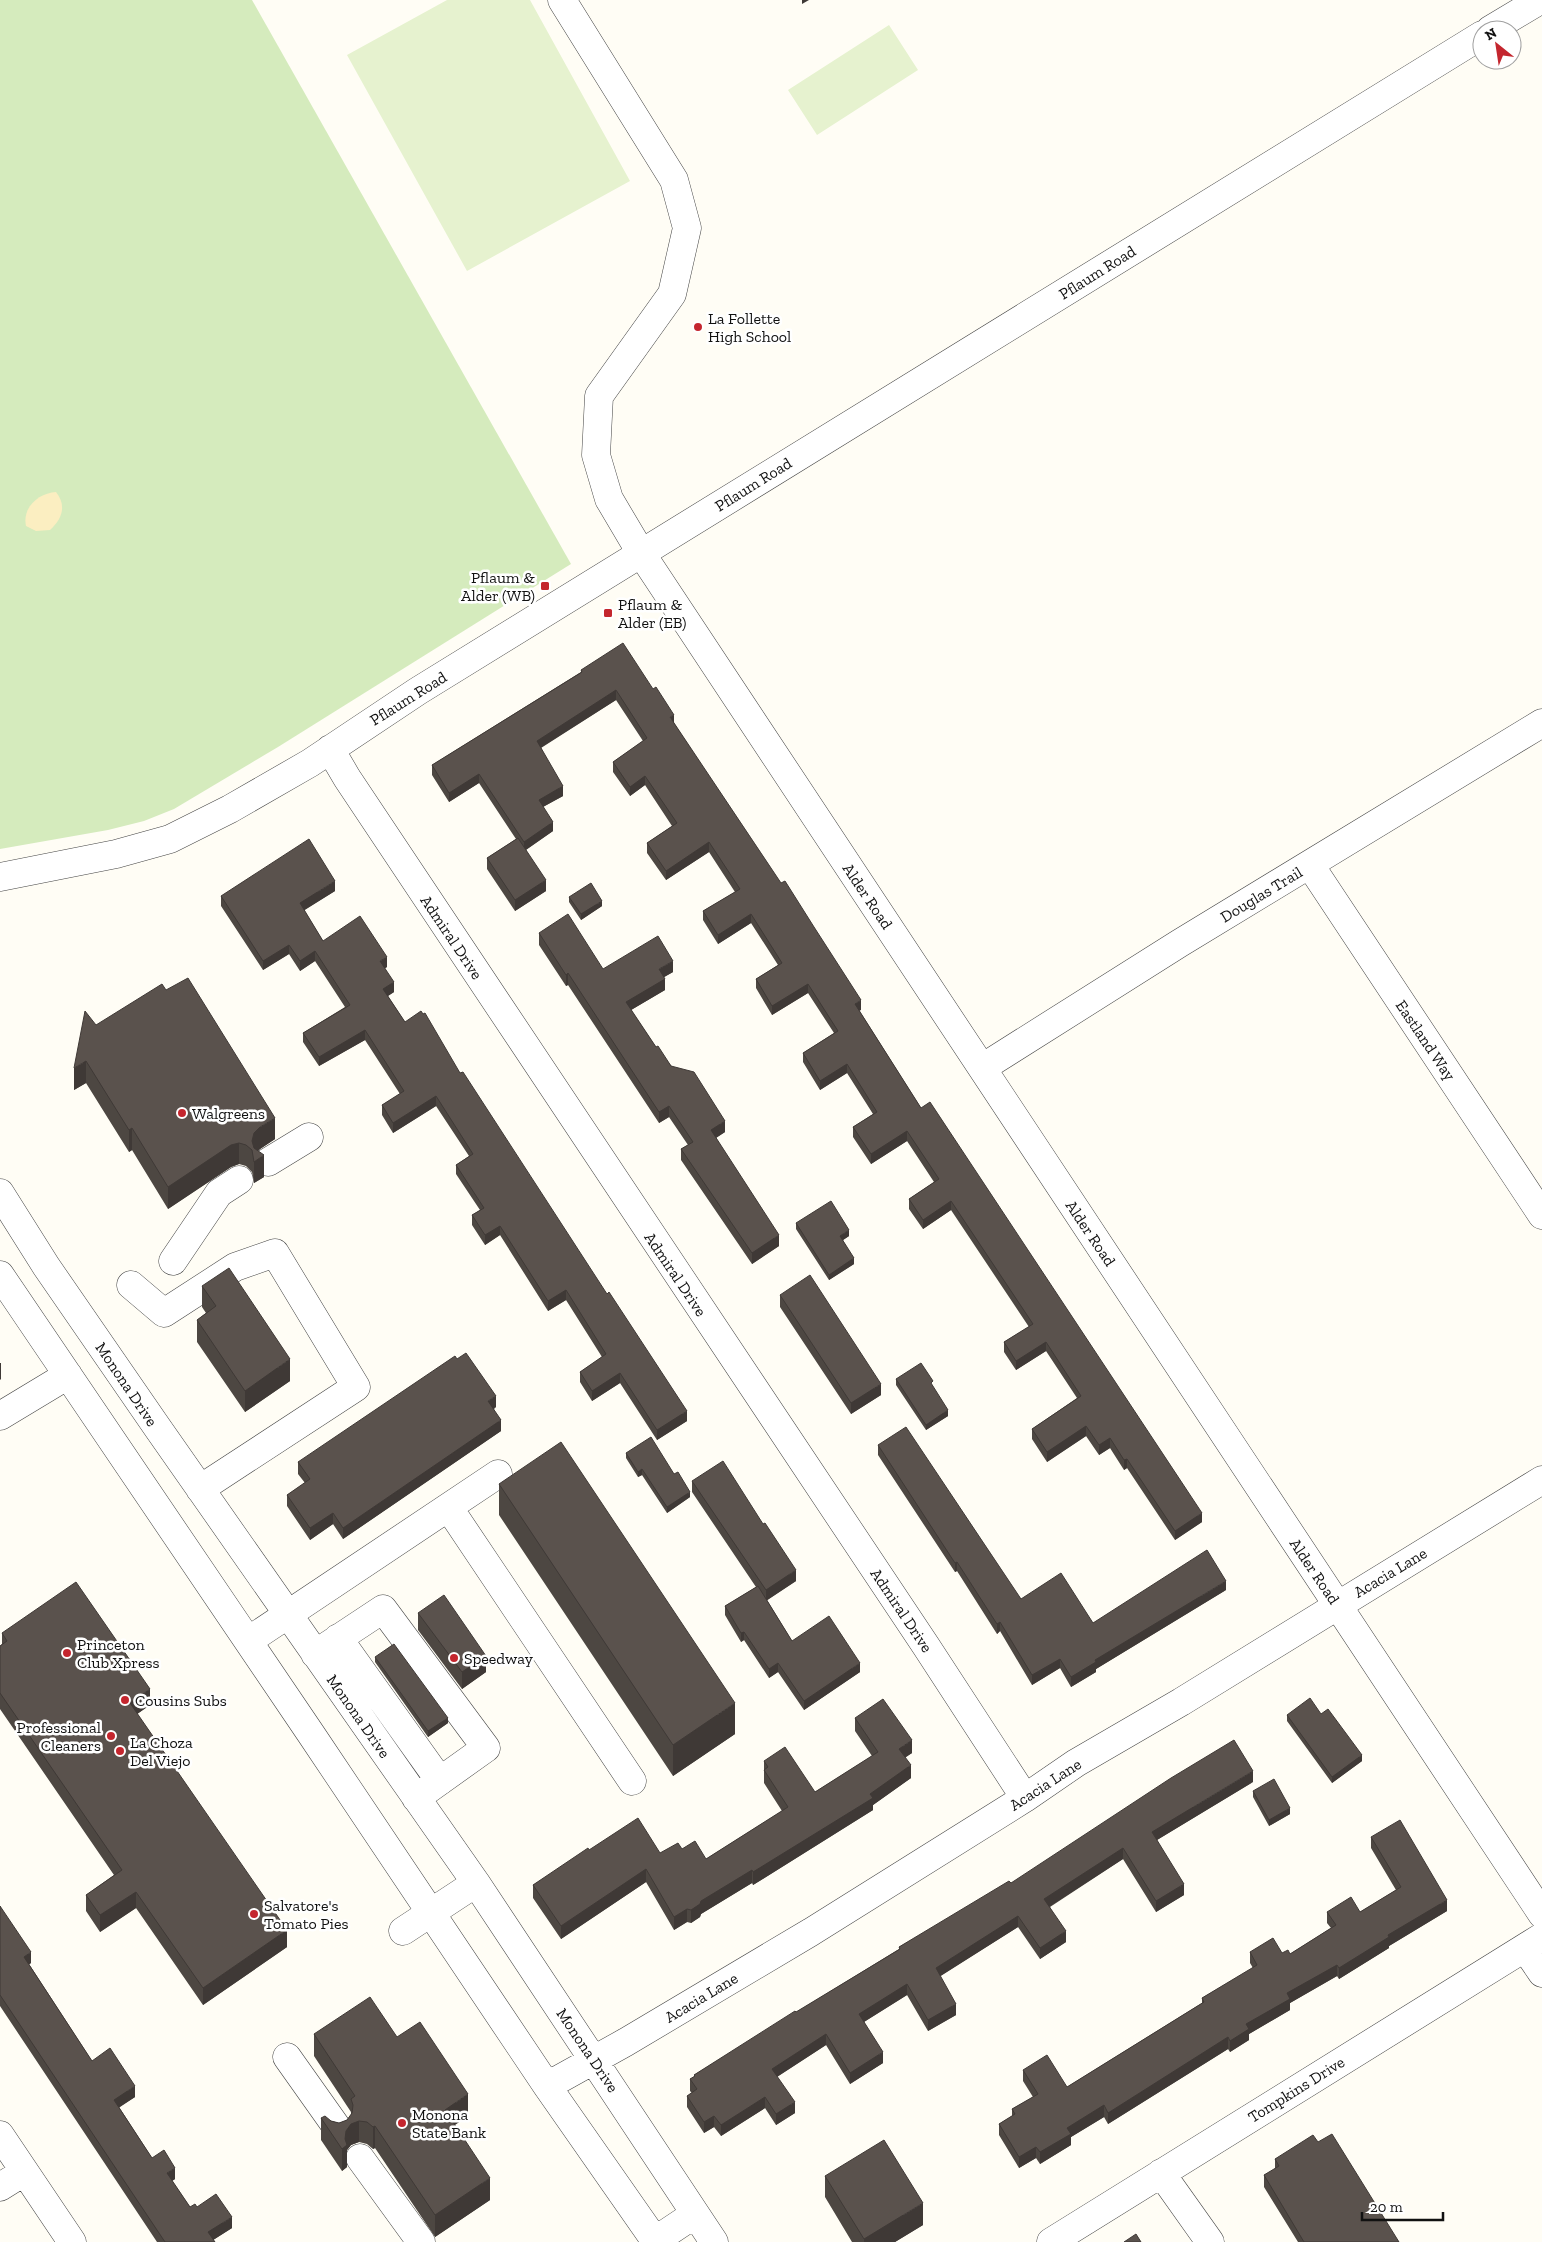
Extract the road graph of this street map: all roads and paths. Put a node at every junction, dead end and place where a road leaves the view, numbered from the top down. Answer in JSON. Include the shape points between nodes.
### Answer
{"nodes":[{"id":1,"x":562,"y":0,"type":"edge"},
{"id":2,"x":1540,"y":0,"type":"edge"},
{"id":3,"x":1507,"y":20,"type":"edge"},
{"id":4,"x":1472,"y":41,"type":"edge"},
{"id":5,"x":641,"y":553,"type":"junction"},
{"id":6,"x":1542,"y":723,"type":"edge"},
{"id":7,"x":330,"y":748,"type":"junction"},
{"id":8,"x":1310,"y":865,"type":"junction"},
{"id":9,"x":0,"y":877,"type":"edge"},
{"id":10,"x":982,"y":1068,"type":"junction"},
{"id":11,"x":309,"y":1137,"type":"dead end"},
{"id":12,"x":268,"y":1162,"type":"dead end"},
{"id":13,"x":239,"y":1180,"type":"dead end"},
{"id":14,"x":0,"y":1193,"type":"edge"},
{"id":15,"x":1542,"y":1214,"type":"edge"},
{"id":16,"x":173,"y":1260,"type":"dead end"},
{"id":17,"x":0,"y":1275,"type":"edge"},
{"id":18,"x":131,"y":1285,"type":"dead end"},
{"id":19,"x":68,"y":1375,"type":"junction"},
{"id":20,"x":0,"y":1416,"type":"edge"},
{"id":21,"x":498,"y":1474,"type":"dead end"},
{"id":22,"x":1542,"y":1480,"type":"edge"},
{"id":23,"x":200,"y":1489,"type":"junction"},
{"id":24,"x":449,"y":1508,"type":"junction"},
{"id":25,"x":1337,"y":1604,"type":"junction"},
{"id":26,"x":288,"y":1615,"type":"junction"},
{"id":27,"x":338,"y":1638,"type":"junction"},
{"id":28,"x":248,"y":1641,"type":"junction"},
{"id":29,"x":315,"y":1654,"type":"junction"},
{"id":30,"x":440,"y":1781,"type":"junction"},
{"id":31,"x":632,"y":1781,"type":"dead end"},
{"id":32,"x":416,"y":1798,"type":"junction"},
{"id":33,"x":1025,"y":1798,"type":"junction"},
{"id":34,"x":476,"y":1883,"type":"junction"},
{"id":35,"x":431,"y":1913,"type":"junction"},
{"id":36,"x":1542,"y":1914,"type":"edge"},
{"id":37,"x":403,"y":1931,"type":"dead end"},
{"id":38,"x":1533,"y":1942,"type":"edge"},
{"id":39,"x":1542,"y":1973,"type":"edge"},
{"id":40,"x":286,"y":2057,"type":"dead end"},
{"id":41,"x":594,"y":2060,"type":"junction"},
{"id":42,"x":547,"y":2086,"type":"junction"},
{"id":43,"x":338,"y":2129,"type":"edge"},
{"id":44,"x":0,"y":2135,"type":"edge"},
{"id":45,"x":360,"y":2158,"type":"dead end"},
{"id":46,"x":24,"y":2172,"type":"junction"},
{"id":47,"x":1161,"y":2173,"type":"junction"},
{"id":48,"x":0,"y":2187,"type":"edge"},
{"id":49,"x":695,"y":2214,"type":"junction"},
{"id":50,"x":72,"y":2242,"type":"edge"},
{"id":51,"x":421,"y":2242,"type":"edge"},
{"id":52,"x":654,"y":2242,"type":"edge"},
{"id":53,"x":714,"y":2242,"type":"edge"},
{"id":54,"x":1051,"y":2242,"type":"edge"},
{"id":55,"x":1210,"y":2242,"type":"edge"}],
"edges":[{"from":1,"to":5,"type":"street","name":"Alder Road","via":[[674,180],[687,228],[672,294],[599,396],[596,455],[609,499]]},
{"from":2,"to":3,"type":"street"},
{"from":4,"to":5,"type":"street","name":"Pflaum Road"},
{"from":5,"to":7,"type":"street","name":"Pflaum Road"},
{"from":5,"to":10,"type":"street","name":"Alder Road"},
{"from":6,"to":8,"type":"street","name":"Douglas Trail"},
{"from":7,"to":9,"type":"street","name":"Pflaum Road","via":[[310,763],[170,840]]},
{"from":7,"to":33,"type":"street","name":"Admiral Drive"},
{"from":8,"to":10,"type":"street","name":"Douglas Trail"},
{"from":8,"to":15,"type":"street","name":"Eastland Way"},
{"from":10,"to":25,"type":"street","name":"Alder Road"},
{"from":11,"to":12,"type":"street"},
{"from":13,"to":16,"type":"street","via":[[219,1193]]},
{"from":14,"to":23,"type":"street","name":"Monona Drive","via":[[46,1266]]},
{"from":17,"to":19,"type":"street"},
{"from":18,"to":23,"type":"street","via":[[164,1313],[235,1267],[275,1252],[356,1387]]},
{"from":19,"to":20,"type":"street"},
{"from":19,"to":28,"type":"street"},
{"from":21,"to":24,"type":"street"},
{"from":22,"to":25,"type":"street","name":"Acacia Lane"},
{"from":23,"to":26,"type":"street","name":"Monona Drive"},
{"from":24,"to":26,"type":"street"},
{"from":24,"to":31,"type":"street"},
{"from":25,"to":33,"type":"street","name":"Acacia Lane"},
{"from":25,"to":36,"type":"street","name":"Alder Road"},
{"from":26,"to":28,"type":"street"},
{"from":26,"to":29,"type":"street","name":"Monona Drive"},
{"from":27,"to":29,"type":"street"},
{"from":27,"to":30,"type":"street"},
{"from":27,"to":30,"type":"street","via":[[383,1609],[486,1748]]},
{"from":28,"to":35,"type":"street"},
{"from":29,"to":32,"type":"street","name":"Monona Drive"},
{"from":30,"to":32,"type":"street"},
{"from":32,"to":34,"type":"street","name":"Monona Drive"},
{"from":33,"to":41,"type":"street","name":"Acacia Lane","via":[[810,1932]]},
{"from":34,"to":35,"type":"street"},
{"from":34,"to":41,"type":"street","name":"Monona Drive"},
{"from":35,"to":37,"type":"street"},
{"from":35,"to":42,"type":"street"},
{"from":38,"to":39,"type":"street"},
{"from":38,"to":47,"type":"street","name":"Tompkins Drive"},
{"from":40,"to":43,"type":"street"},
{"from":41,"to":42,"type":"street","name":"Acacia Lane"},
{"from":41,"to":49,"type":"street","name":"Monona Drive"},
{"from":42,"to":52,"type":"street"},
{"from":44,"to":46,"type":"street"},
{"from":45,"to":51,"type":"street"},
{"from":46,"to":48,"type":"street"},
{"from":46,"to":50,"type":"street"},
{"from":47,"to":54,"type":"street","name":"Tompkins Drive"},
{"from":47,"to":55,"type":"street"},
{"from":49,"to":52,"type":"street"},
{"from":49,"to":53,"type":"street","name":"Monona Drive"}]}
